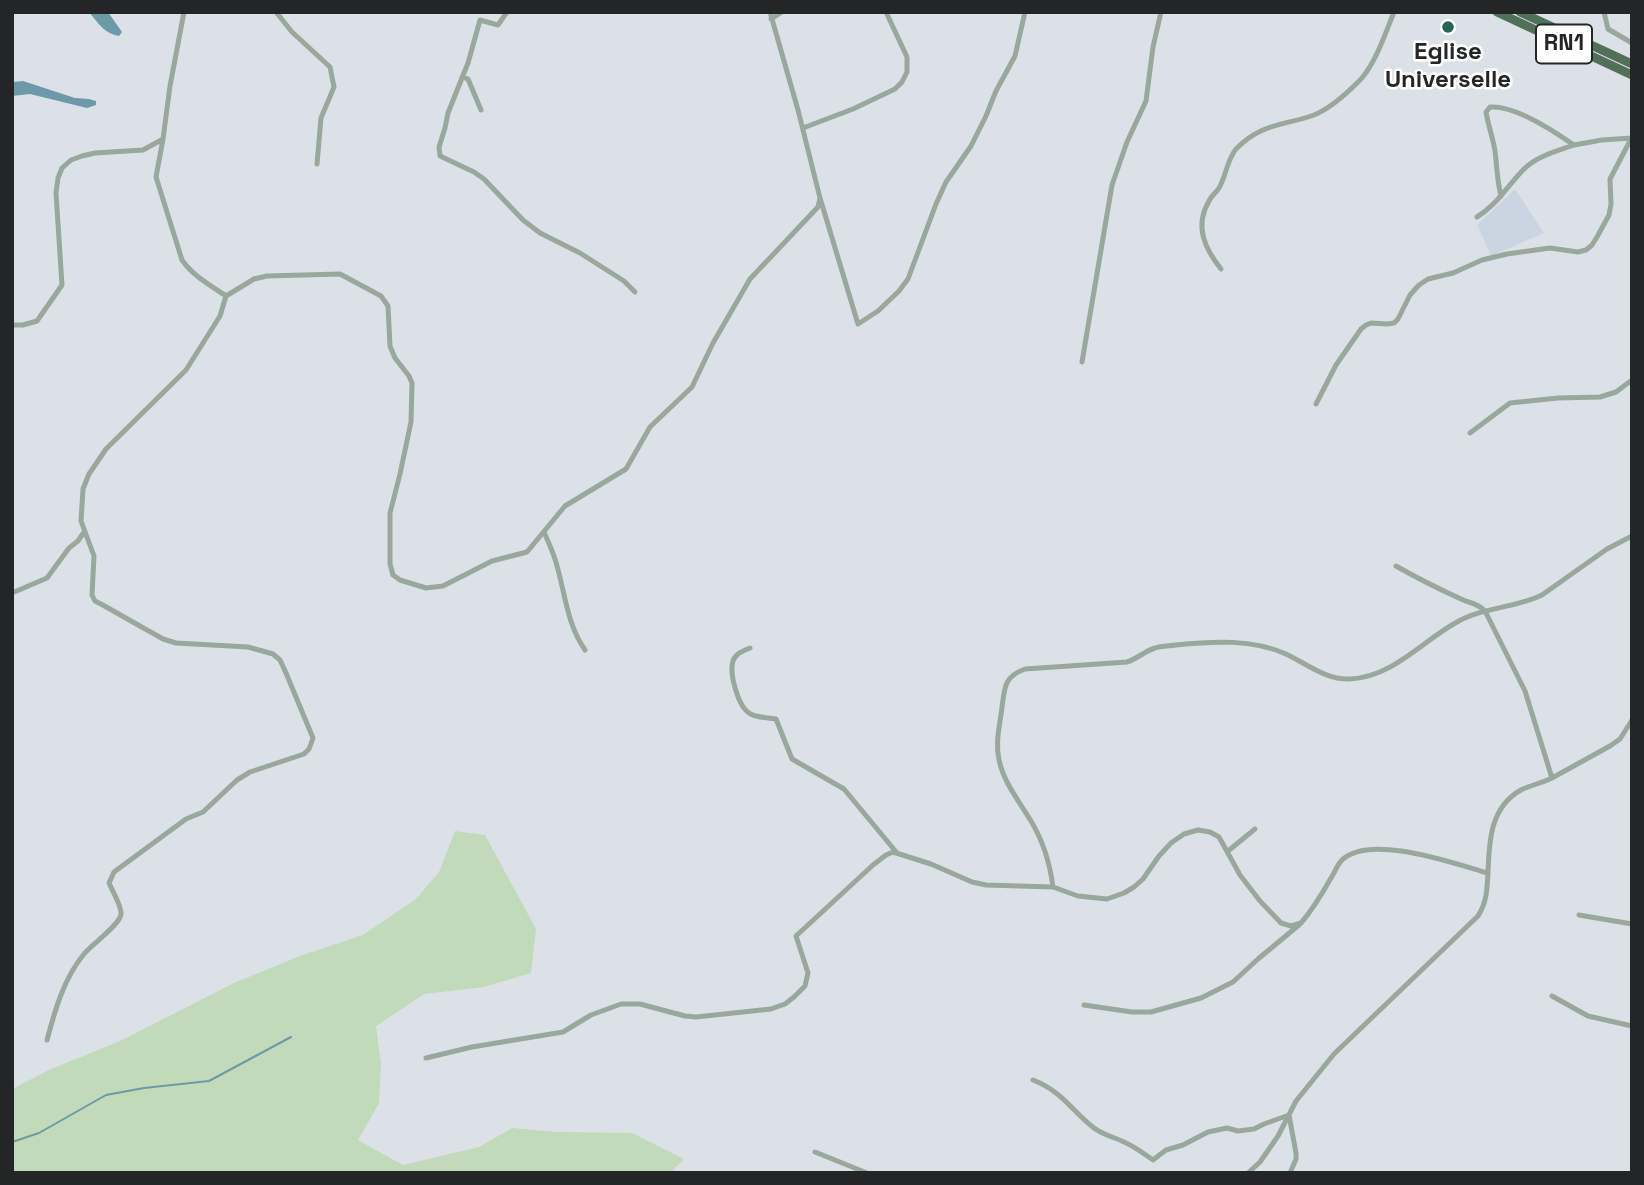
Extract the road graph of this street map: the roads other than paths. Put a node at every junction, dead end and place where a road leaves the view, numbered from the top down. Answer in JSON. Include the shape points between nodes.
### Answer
{"nodes":[{"id":1,"x":184,"y":12,"type":"edge"},
{"id":2,"x":275,"y":12,"type":"edge"},
{"id":3,"x":507,"y":12,"type":"edge"},
{"id":4,"x":782,"y":12,"type":"edge"},
{"id":5,"x":886,"y":12,"type":"edge"},
{"id":6,"x":1025,"y":12,"type":"edge"},
{"id":7,"x":1161,"y":12,"type":"edge"},
{"id":8,"x":1394,"y":12,"type":"edge"},
{"id":9,"x":1497,"y":12,"type":"edge"},
{"id":10,"x":1521,"y":12,"type":"edge"},
{"id":11,"x":1604,"y":12,"type":"edge"},
{"id":12,"x":770,"y":16,"type":"edge"},
{"id":13,"x":1632,"y":43,"type":"edge"},
{"id":14,"x":1632,"y":64,"type":"edge"},
{"id":15,"x":1632,"y":75,"type":"edge"},
{"id":16,"x":462,"y":77,"type":"junction"},
{"id":17,"x":481,"y":110,"type":"dead end"},
{"id":18,"x":803,"y":128,"type":"junction"},
{"id":19,"x":1631,"y":137,"type":"edge"},
{"id":20,"x":163,"y":139,"type":"junction"},
{"id":21,"x":1574,"y":145,"type":"junction"},
{"id":22,"x":317,"y":164,"type":"dead end"},
{"id":23,"x":1500,"y":196,"type":"junction"},
{"id":24,"x":820,"y":198,"type":"junction"},
{"id":25,"x":1477,"y":217,"type":"dead end"},
{"id":26,"x":1221,"y":270,"type":"dead end"},
{"id":27,"x":635,"y":292,"type":"dead end"},
{"id":28,"x":226,"y":296,"type":"junction"},
{"id":29,"x":12,"y":326,"type":"edge"},
{"id":30,"x":1082,"y":362,"type":"dead end"},
{"id":31,"x":1632,"y":380,"type":"edge"},
{"id":32,"x":1316,"y":404,"type":"dead end"},
{"id":33,"x":1470,"y":433,"type":"dead end"},
{"id":34,"x":84,"y":532,"type":"junction"},
{"id":35,"x":544,"y":532,"type":"junction"},
{"id":36,"x":1632,"y":536,"type":"edge"},
{"id":37,"x":1396,"y":566,"type":"dead end"},
{"id":38,"x":12,"y":593,"type":"edge"},
{"id":39,"x":1485,"y":611,"type":"junction"},
{"id":40,"x":750,"y":648,"type":"dead end"},
{"id":41,"x":585,"y":650,"type":"dead end"},
{"id":42,"x":1632,"y":720,"type":"edge"},
{"id":43,"x":1552,"y":778,"type":"junction"},
{"id":44,"x":1255,"y":829,"type":"dead end"},
{"id":45,"x":1228,"y":851,"type":"junction"},
{"id":46,"x":897,"y":853,"type":"junction"},
{"id":47,"x":1488,"y":873,"type":"junction"},
{"id":48,"x":1054,"y":887,"type":"junction"},
{"id":49,"x":1579,"y":915,"type":"dead end"},
{"id":50,"x":1301,"y":923,"type":"junction"},
{"id":51,"x":1632,"y":924,"type":"edge"},
{"id":52,"x":1552,"y":996,"type":"dead end"},
{"id":53,"x":1084,"y":1005,"type":"dead end"},
{"id":54,"x":1632,"y":1026,"type":"edge"},
{"id":55,"x":47,"y":1040,"type":"dead end"},
{"id":56,"x":426,"y":1058,"type":"dead end"},
{"id":57,"x":1033,"y":1080,"type":"dead end"},
{"id":58,"x":1289,"y":1115,"type":"junction"},
{"id":59,"x":815,"y":1153,"type":"dead end"},
{"id":60,"x":867,"y":1173,"type":"edge"},
{"id":61,"x":1248,"y":1173,"type":"edge"},
{"id":62,"x":1290,"y":1173,"type":"edge"}],
"edges":[{"from":1,"to":20,"type":"street"},
{"from":2,"to":22,"type":"street","via":[[330,67],[334,87],[321,118]]},
{"from":3,"to":16,"type":"street","via":[[498,25],[480,20]]},
{"from":4,"to":12,"type":"street"},
{"from":5,"to":18,"type":"street","via":[[907,57],[902,82],[872,100]]},
{"from":6,"to":24,"type":"street","via":[[1015,56],[971,146],[946,182],[908,279],[878,311],[858,324]]},
{"from":7,"to":30,"type":"street","via":[[1146,101],[1112,185]]},
{"from":8,"to":26,"type":"street","via":[[1367,73],[1358,83],[1324,110],[1258,131],[1234,152],[1200,227],[1208,254]]},
{"from":9,"to":15,"type":"highway","number":"RN1"},
{"from":10,"to":14,"type":"highway","number":"RN1"},
{"from":11,"to":13,"type":"street","via":[[1608,29]]},
{"from":12,"to":18,"type":"street"},
{"from":16,"to":17,"type":"street","via":[[468,79]]},
{"from":16,"to":27,"type":"street","via":[[448,113],[440,156],[474,172],[540,233],[580,253]]},
{"from":18,"to":24,"type":"street"},
{"from":19,"to":21,"type":"street"},
{"from":19,"to":32,"type":"street","via":[[1610,178],[1609,215],[1592,245],[1578,252],[1550,248],[1507,254],[1428,279],[1410,295],[1394,323],[1371,323],[1361,329]]},
{"from":20,"to":28,"type":"street","via":[[156,177],[182,260]]},
{"from":20,"to":29,"type":"street","via":[[143,150],[82,156],[62,168],[56,193],[62,285],[37,321]]},
{"from":21,"to":23,"type":"street","via":[[1524,168]]},
{"from":21,"to":23,"type":"street","via":[[1529,118],[1489,107],[1486,112]]},
{"from":23,"to":25,"type":"street"},
{"from":24,"to":35,"type":"street","via":[[812,214],[750,279],[692,387],[650,428],[625,469],[565,506]]},
{"from":28,"to":34,"type":"street","via":[[220,316],[186,370],[119,435],[89,474],[82,500]]},
{"from":28,"to":35,"type":"street","via":[[267,276],[340,274],[381,296],[388,306],[390,346],[412,383],[411,422],[390,513],[393,575],[426,588],[443,586],[492,561],[527,552]]},
{"from":31,"to":33,"type":"street","via":[[1600,397],[1510,403]]},
{"from":34,"to":38,"type":"street","via":[[47,579]]},
{"from":34,"to":55,"type":"street","via":[[94,556],[95,601],[176,643],[248,647],[273,654],[286,673],[313,738],[304,754],[237,780],[203,812],[186,819],[114,872],[109,883],[121,916],[74,969]]},
{"from":35,"to":41,"type":"street","via":[[569,617]]},
{"from":36,"to":39,"type":"street","via":[[1542,595]]},
{"from":37,"to":39,"type":"street"},
{"from":39,"to":43,"type":"street","via":[[1525,691]]},
{"from":39,"to":48,"type":"street","via":[[1458,621],[1385,670],[1352,679],[1325,674],[1267,647],[1232,643],[1155,648],[1116,664],[1014,673],[1004,692],[999,760],[1038,834]]},
{"from":40,"to":46,"type":"street","via":[[738,653],[733,662],[732,677],[745,710],[776,719],[792,759],[844,789]]},
{"from":42,"to":43,"type":"street","via":[[1620,739]]},
{"from":43,"to":47,"type":"street","via":[[1512,796],[1501,807],[1490,839]]},
{"from":44,"to":45,"type":"street"},
{"from":45,"to":48,"type":"street","via":[[1219,837],[1198,830],[1171,843],[1143,879],[1124,893],[1107,899]]},
{"from":45,"to":50,"type":"street","via":[[1240,875],[1281,923]]},
{"from":46,"to":48,"type":"street","via":[[972,882]]},
{"from":46,"to":56,"type":"street","via":[[873,865],[796,936],[807,980],[785,1004],[696,1017],[621,1004],[563,1032]]},
{"from":47,"to":50,"type":"street","via":[[1394,849],[1356,852],[1344,858]]},
{"from":47,"to":58,"type":"street","via":[[1485,901],[1474,921],[1334,1054]]},
{"from":49,"to":51,"type":"street"},
{"from":50,"to":53,"type":"street","via":[[1233,982],[1201,998],[1151,1012]]},
{"from":52,"to":54,"type":"street","via":[[1588,1016]]},
{"from":57,"to":58,"type":"street","via":[[1055,1090],[1102,1133],[1153,1160],[1208,1132],[1254,1129]]},
{"from":58,"to":61,"type":"street"},
{"from":58,"to":62,"type":"street","via":[[1296,1153]]},
{"from":59,"to":60,"type":"street"}]}
